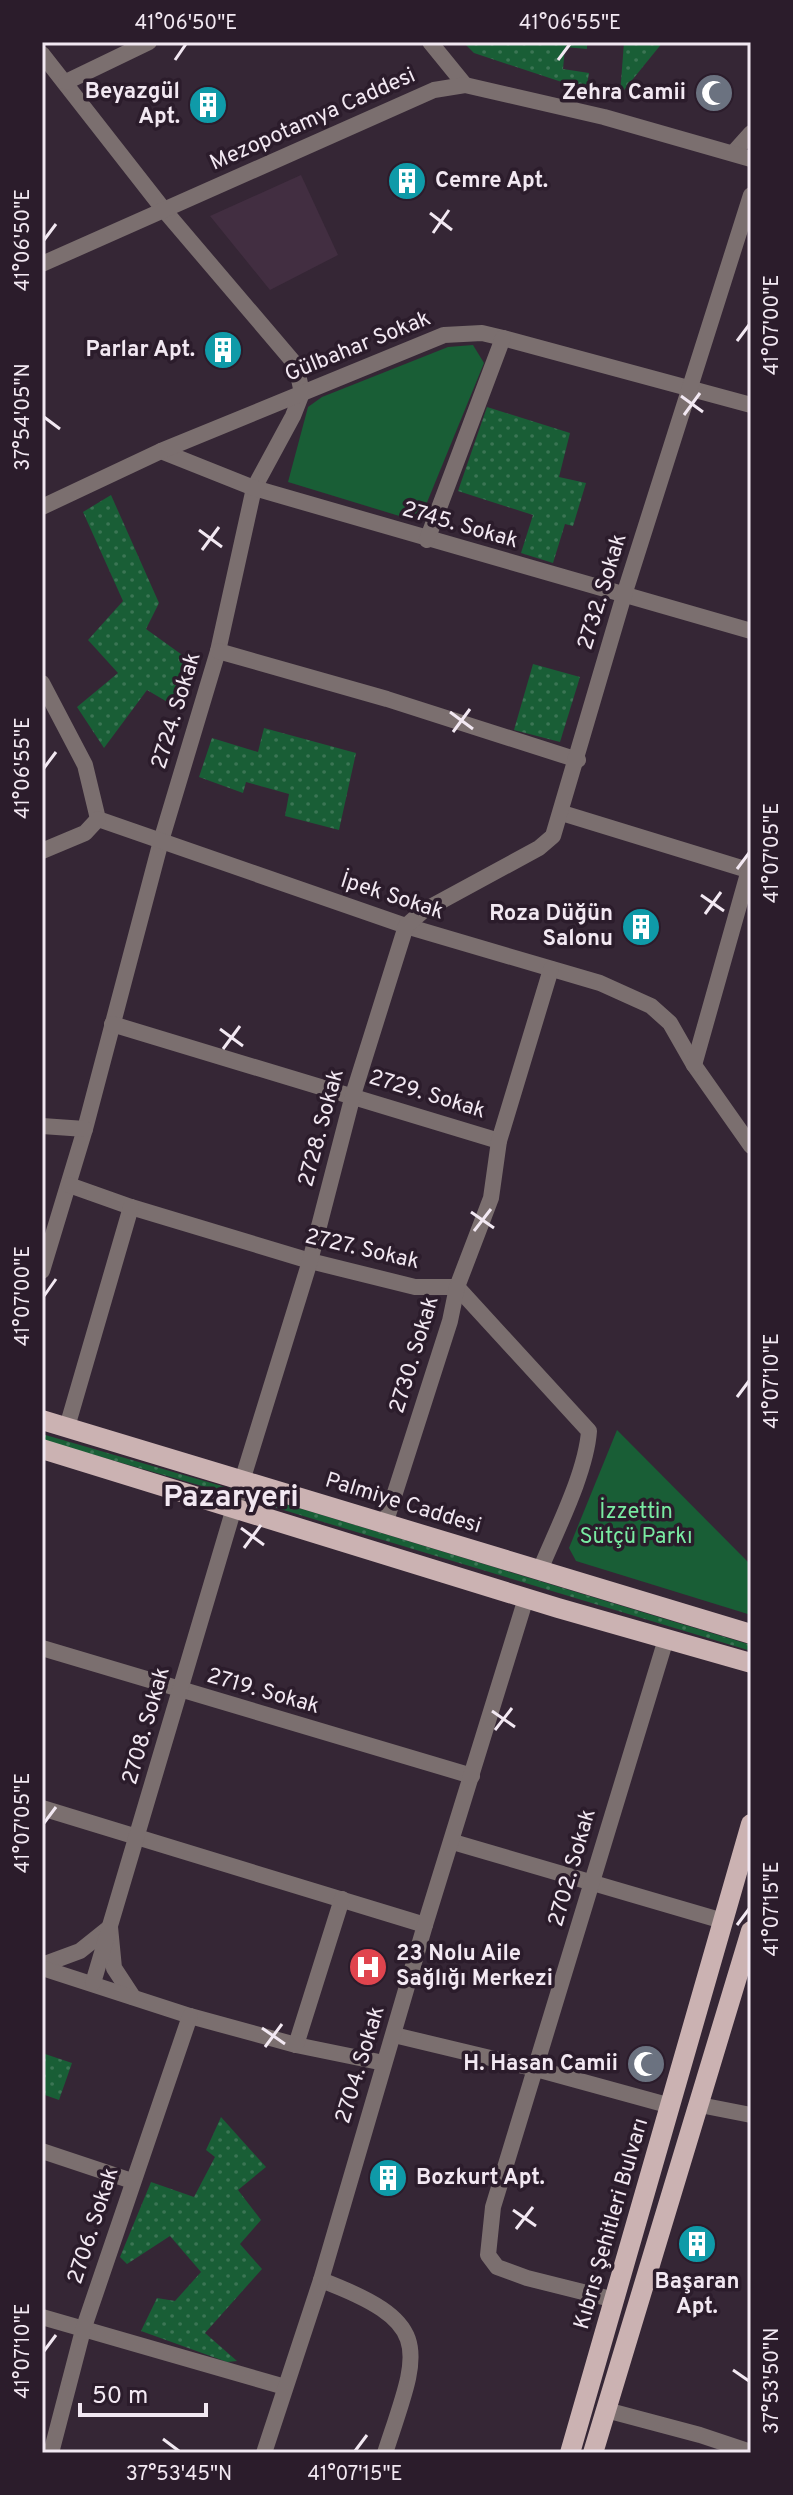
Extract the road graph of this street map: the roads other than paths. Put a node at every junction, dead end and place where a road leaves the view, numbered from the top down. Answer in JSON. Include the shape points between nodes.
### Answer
{"nodes":[{"id":1,"x":149,"y":42,"type":"edge"},
{"id":2,"x":430,"y":42,"type":"edge"},
{"id":3,"x":42,"y":54,"type":"edge"},
{"id":4,"x":66,"y":82,"type":"junction"},
{"id":5,"x":465,"y":85,"type":"junction"},
{"id":6,"x":751,"y":133,"type":"edge"},
{"id":7,"x":733,"y":153,"type":"junction"},
{"id":8,"x":751,"y":159,"type":"edge"},
{"id":9,"x":751,"y":195,"type":"edge"},
{"id":10,"x":164,"y":210,"type":"junction"},
{"id":11,"x":42,"y":264,"type":"edge"},
{"id":12,"x":503,"y":338,"type":"junction"},
{"id":13,"x":689,"y":390,"type":"junction"},
{"id":14,"x":302,"y":393,"type":"junction"},
{"id":15,"x":751,"y":405,"type":"edge"},
{"id":16,"x":161,"y":451,"type":"junction"},
{"id":17,"x":254,"y":488,"type":"junction"},
{"id":18,"x":42,"y":507,"type":"edge"},
{"id":19,"x":427,"y":540,"type":"junction"},
{"id":20,"x":624,"y":595,"type":"junction"},
{"id":21,"x":751,"y":631,"type":"edge"},
{"id":22,"x":218,"y":651,"type":"junction"},
{"id":23,"x":42,"y":683,"type":"edge"},
{"id":24,"x":578,"y":760,"type":"junction"},
{"id":25,"x":562,"y":813,"type":"junction"},
{"id":26,"x":98,"y":819,"type":"junction"},
{"id":27,"x":161,"y":841,"type":"junction"},
{"id":28,"x":42,"y":851,"type":"edge"},
{"id":29,"x":750,"y":868,"type":"edge"},
{"id":30,"x":406,"y":926,"type":"junction"},
{"id":31,"x":551,"y":969,"type":"junction"},
{"id":32,"x":112,"y":1024,"type":"junction"},
{"id":33,"x":694,"y":1065,"type":"junction"},
{"id":34,"x":353,"y":1095,"type":"junction"},
{"id":35,"x":42,"y":1126,"type":"edge"},
{"id":36,"x":85,"y":1129,"type":"junction"},
{"id":37,"x":499,"y":1141,"type":"junction"},
{"id":38,"x":751,"y":1146,"type":"edge"},
{"id":39,"x":69,"y":1185,"type":"junction"},
{"id":40,"x":131,"y":1207,"type":"junction"},
{"id":41,"x":310,"y":1261,"type":"junction"},
{"id":42,"x":42,"y":1271,"type":"edge"},
{"id":43,"x":457,"y":1287,"type":"junction"},
{"id":44,"x":42,"y":1420,"type":"edge"},
{"id":45,"x":67,"y":1427,"type":"junction"},
{"id":46,"x":42,"y":1449,"type":"edge"},
{"id":47,"x":242,"y":1481,"type":"junction"},
{"id":48,"x":236,"y":1508,"type":"junction"},
{"id":49,"x":385,"y":1524,"type":"junction"},
{"id":50,"x":540,"y":1570,"type":"junction"},
{"id":51,"x":526,"y":1598,"type":"junction"},
{"id":52,"x":751,"y":1634,"type":"edge"},
{"id":53,"x":666,"y":1639,"type":"junction"},
{"id":54,"x":42,"y":1648,"type":"edge"},
{"id":55,"x":751,"y":1663,"type":"edge"},
{"id":56,"x":181,"y":1691,"type":"junction"},
{"id":57,"x":472,"y":1776,"type":"junction"},
{"id":58,"x":42,"y":1808,"type":"edge"},
{"id":59,"x":751,"y":1824,"type":"edge"},
{"id":60,"x":138,"y":1837,"type":"junction"},
{"id":61,"x":453,"y":1842,"type":"junction"},
{"id":62,"x":591,"y":1882,"type":"junction"},
{"id":63,"x":342,"y":1899,"type":"junction"},
{"id":64,"x":723,"y":1921,"type":"junction"},
{"id":65,"x":425,"y":1925,"type":"junction"},
{"id":66,"x":110,"y":1927,"type":"junction"},
{"id":67,"x":751,"y":1931,"type":"edge"},
{"id":68,"x":42,"y":1966,"type":"edge"},
{"id":69,"x":93,"y":1983,"type":"junction"},
{"id":70,"x":133,"y":1997,"type":"junction"},
{"id":71,"x":190,"y":2016,"type":"junction"},
{"id":72,"x":394,"y":2035,"type":"junction"},
{"id":73,"x":296,"y":2045,"type":"junction"},
{"id":74,"x":384,"y":2063,"type":"junction"},
{"id":75,"x":536,"y":2069,"type":"junction"},
{"id":76,"x":700,"y":2105,"type":"junction"},
{"id":77,"x":671,"y":2106,"type":"junction"},
{"id":78,"x":751,"y":2115,"type":"edge"},
{"id":79,"x":42,"y":2151,"type":"edge"},
{"id":80,"x":132,"y":2181,"type":"junction"},
{"id":81,"x":321,"y":2280,"type":"junction"},
{"id":82,"x":615,"y":2300,"type":"junction"},
{"id":83,"x":42,"y":2317,"type":"edge"},
{"id":84,"x":83,"y":2330,"type":"junction"},
{"id":85,"x":285,"y":2387,"type":"junction"},
{"id":86,"x":606,"y":2410,"type":"junction"},
{"id":87,"x":700,"y":2435,"type":"junction"},
{"id":88,"x":751,"y":2452,"type":"edge"},
{"id":89,"x":51,"y":2453,"type":"edge"},
{"id":90,"x":264,"y":2453,"type":"edge"},
{"id":91,"x":385,"y":2453,"type":"edge"},
{"id":92,"x":570,"y":2453,"type":"edge"},
{"id":93,"x":593,"y":2453,"type":"edge"},
{"id":94,"x":695,"y":2453,"type":"edge"}],
"edges":[{"from":1,"to":4,"type":"street"},
{"from":2,"to":5,"type":"street"},
{"from":3,"to":4,"type":"street"},
{"from":4,"to":10,"type":"street"},
{"from":5,"to":7,"type":"street","name":"Mezopotamya Caddesi"},
{"from":5,"to":10,"type":"street","name":"Mezopotamya Caddesi","via":[[434,90]]},
{"from":6,"to":7,"type":"street"},
{"from":7,"to":8,"type":"street","name":"Mezopotamya Caddesi"},
{"from":9,"to":13,"type":"street","name":"2732. Sokak"},
{"from":10,"to":11,"type":"street","name":"Mezopotamya Caddesi"},
{"from":10,"to":14,"type":"street","via":[[296,365]]},
{"from":12,"to":13,"type":"street","name":"Gülbahar Sokak"},
{"from":12,"to":14,"type":"street","name":"Gülbahar Sokak","via":[[444,335]]},
{"from":12,"to":19,"type":"street"},
{"from":13,"to":15,"type":"street","name":"Gülbahar Sokak"},
{"from":13,"to":20,"type":"street","name":"2732. Sokak"},
{"from":14,"to":16,"type":"street","name":"Gülbahar Sokak"},
{"from":14,"to":17,"type":"street","name":"2724. Sokak"},
{"from":16,"to":17,"type":"street","name":"2745. Sokak"},
{"from":16,"to":18,"type":"street","name":"Gülbahar Sokak"},
{"from":17,"to":19,"type":"street","name":"2745. Sokak"},
{"from":17,"to":22,"type":"street","name":"2724. Sokak"},
{"from":19,"to":20,"type":"street","name":"2745. Sokak"},
{"from":20,"to":21,"type":"street","name":"2745. Sokak"},
{"from":20,"to":24,"type":"street","name":"2732. Sokak"},
{"from":22,"to":24,"type":"street"},
{"from":22,"to":27,"type":"street","name":"2724. Sokak"},
{"from":23,"to":26,"type":"street","via":[[85,765]]},
{"from":24,"to":25,"type":"street","name":"2732. Sokak"},
{"from":25,"to":29,"type":"street"},
{"from":25,"to":30,"type":"street","name":"2732. Sokak","via":[[553,836],[539,848],[423,911]]},
{"from":26,"to":27,"type":"street","name":"İpek Sokak"},
{"from":26,"to":28,"type":"street","via":[[85,833]]},
{"from":27,"to":30,"type":"street","name":"İpek Sokak"},
{"from":27,"to":32,"type":"street","name":"2724. Sokak"},
{"from":29,"to":33,"type":"street"},
{"from":30,"to":31,"type":"street","name":"İpek Sokak"},
{"from":30,"to":34,"type":"street","name":"2728. Sokak"},
{"from":31,"to":33,"type":"street","name":"İpek Sokak","via":[[651,1006],[670,1023]]},
{"from":31,"to":37,"type":"street","name":"2730. Sokak"},
{"from":32,"to":34,"type":"street","name":"2729. Sokak"},
{"from":32,"to":36,"type":"street","name":"2724. Sokak"},
{"from":33,"to":38,"type":"street","name":"İpek Sokak"},
{"from":34,"to":37,"type":"street","name":"2729. Sokak"},
{"from":34,"to":41,"type":"street","name":"2728. Sokak"},
{"from":35,"to":36,"type":"street"},
{"from":36,"to":39,"type":"street","name":"2724. Sokak"},
{"from":37,"to":43,"type":"street","name":"2730. Sokak","via":[[491,1198]]},
{"from":39,"to":40,"type":"street","name":"2727. Sokak"},
{"from":39,"to":42,"type":"street","name":"2724. Sokak"},
{"from":40,"to":41,"type":"street","name":"2727. Sokak"},
{"from":40,"to":45,"type":"street"},
{"from":41,"to":43,"type":"street","name":"2727. Sokak","via":[[415,1287]]},
{"from":41,"to":47,"type":"street","name":"2728. Sokak"},
{"from":43,"to":49,"type":"street","name":"2730. Sokak"},
{"from":43,"to":50,"type":"street","via":[[589,1431]]},
{"from":44,"to":45,"type":"main road","name":"Palmiye Caddesi"},
{"from":45,"to":47,"type":"main road","name":"Palmiye Caddesi"},
{"from":46,"to":48,"type":"main road"},
{"from":47,"to":48,"type":"street","name":"2708. Sokak"},
{"from":47,"to":49,"type":"main road","name":"Palmiye Caddesi"},
{"from":48,"to":51,"type":"main road"},
{"from":48,"to":56,"type":"street","name":"2708. Sokak"},
{"from":49,"to":50,"type":"main road","name":"Palmiye Caddesi"},
{"from":50,"to":52,"type":"main road","name":"Palmiye Caddesi"},
{"from":51,"to":53,"type":"main road"},
{"from":51,"to":57,"type":"street","name":"2704. Sokak"},
{"from":53,"to":55,"type":"main road"},
{"from":53,"to":62,"type":"street","name":"2702. Sokak"},
{"from":54,"to":56,"type":"street","name":"2719. Sokak"},
{"from":56,"to":57,"type":"street","name":"2719. Sokak"},
{"from":56,"to":60,"type":"street","name":"2708. Sokak"},
{"from":57,"to":61,"type":"street","name":"2704. Sokak"},
{"from":58,"to":60,"type":"street"},
{"from":59,"to":64,"type":"main road","name":"Kıbrıs Şehitleri Bulvarı"},
{"from":60,"to":63,"type":"street"},
{"from":60,"to":66,"type":"street","name":"2708. Sokak"},
{"from":61,"to":62,"type":"street"},
{"from":61,"to":65,"type":"street","name":"2704. Sokak"},
{"from":62,"to":64,"type":"street"},
{"from":62,"to":75,"type":"street","name":"2702. Sokak"},
{"from":63,"to":65,"type":"street"},
{"from":63,"to":73,"type":"street"},
{"from":64,"to":77,"type":"main road","name":"Kıbrıs Şehitleri Bulvarı"},
{"from":65,"to":72,"type":"street","name":"2704. Sokak"},
{"from":66,"to":68,"type":"street","via":[[80,1951]]},
{"from":66,"to":69,"type":"street","name":"2708. Sokak"},
{"from":66,"to":70,"type":"street","via":[[114,1968]]},
{"from":67,"to":76,"type":"main road"},
{"from":68,"to":69,"type":"street"},
{"from":69,"to":70,"type":"street"},
{"from":70,"to":71,"type":"street"},
{"from":71,"to":73,"type":"street"},
{"from":71,"to":80,"type":"street","name":"2706. Sokak"},
{"from":72,"to":74,"type":"street","name":"2704. Sokak"},
{"from":72,"to":75,"type":"street"},
{"from":73,"to":74,"type":"street"},
{"from":74,"to":81,"type":"street","name":"2704. Sokak"},
{"from":75,"to":77,"type":"street"},
{"from":75,"to":82,"type":"street","name":"2702. Sokak","via":[[493,2207],[488,2255],[497,2267],[527,2278]]},
{"from":76,"to":78,"type":"street"},
{"from":76,"to":86,"type":"main road"},
{"from":77,"to":82,"type":"main road","name":"Kıbrıs Şehitleri Bulvarı"},
{"from":79,"to":80,"type":"street"},
{"from":80,"to":84,"type":"street","name":"2706. Sokak"},
{"from":81,"to":85,"type":"street","name":"2704. Sokak"},
{"from":81,"to":91,"type":"street","via":[[358,2294],[407,2331],[412,2367]]},
{"from":82,"to":92,"type":"main road","name":"Kıbrıs Şehitleri Bulvarı"},
{"from":83,"to":84,"type":"street"},
{"from":84,"to":85,"type":"street"},
{"from":84,"to":89,"type":"street","name":"2706. Sokak"},
{"from":85,"to":90,"type":"street","name":"2704. Sokak"},
{"from":86,"to":87,"type":"street"},
{"from":86,"to":93,"type":"main road"},
{"from":87,"to":88,"type":"street"},
{"from":87,"to":94,"type":"street"}]}
